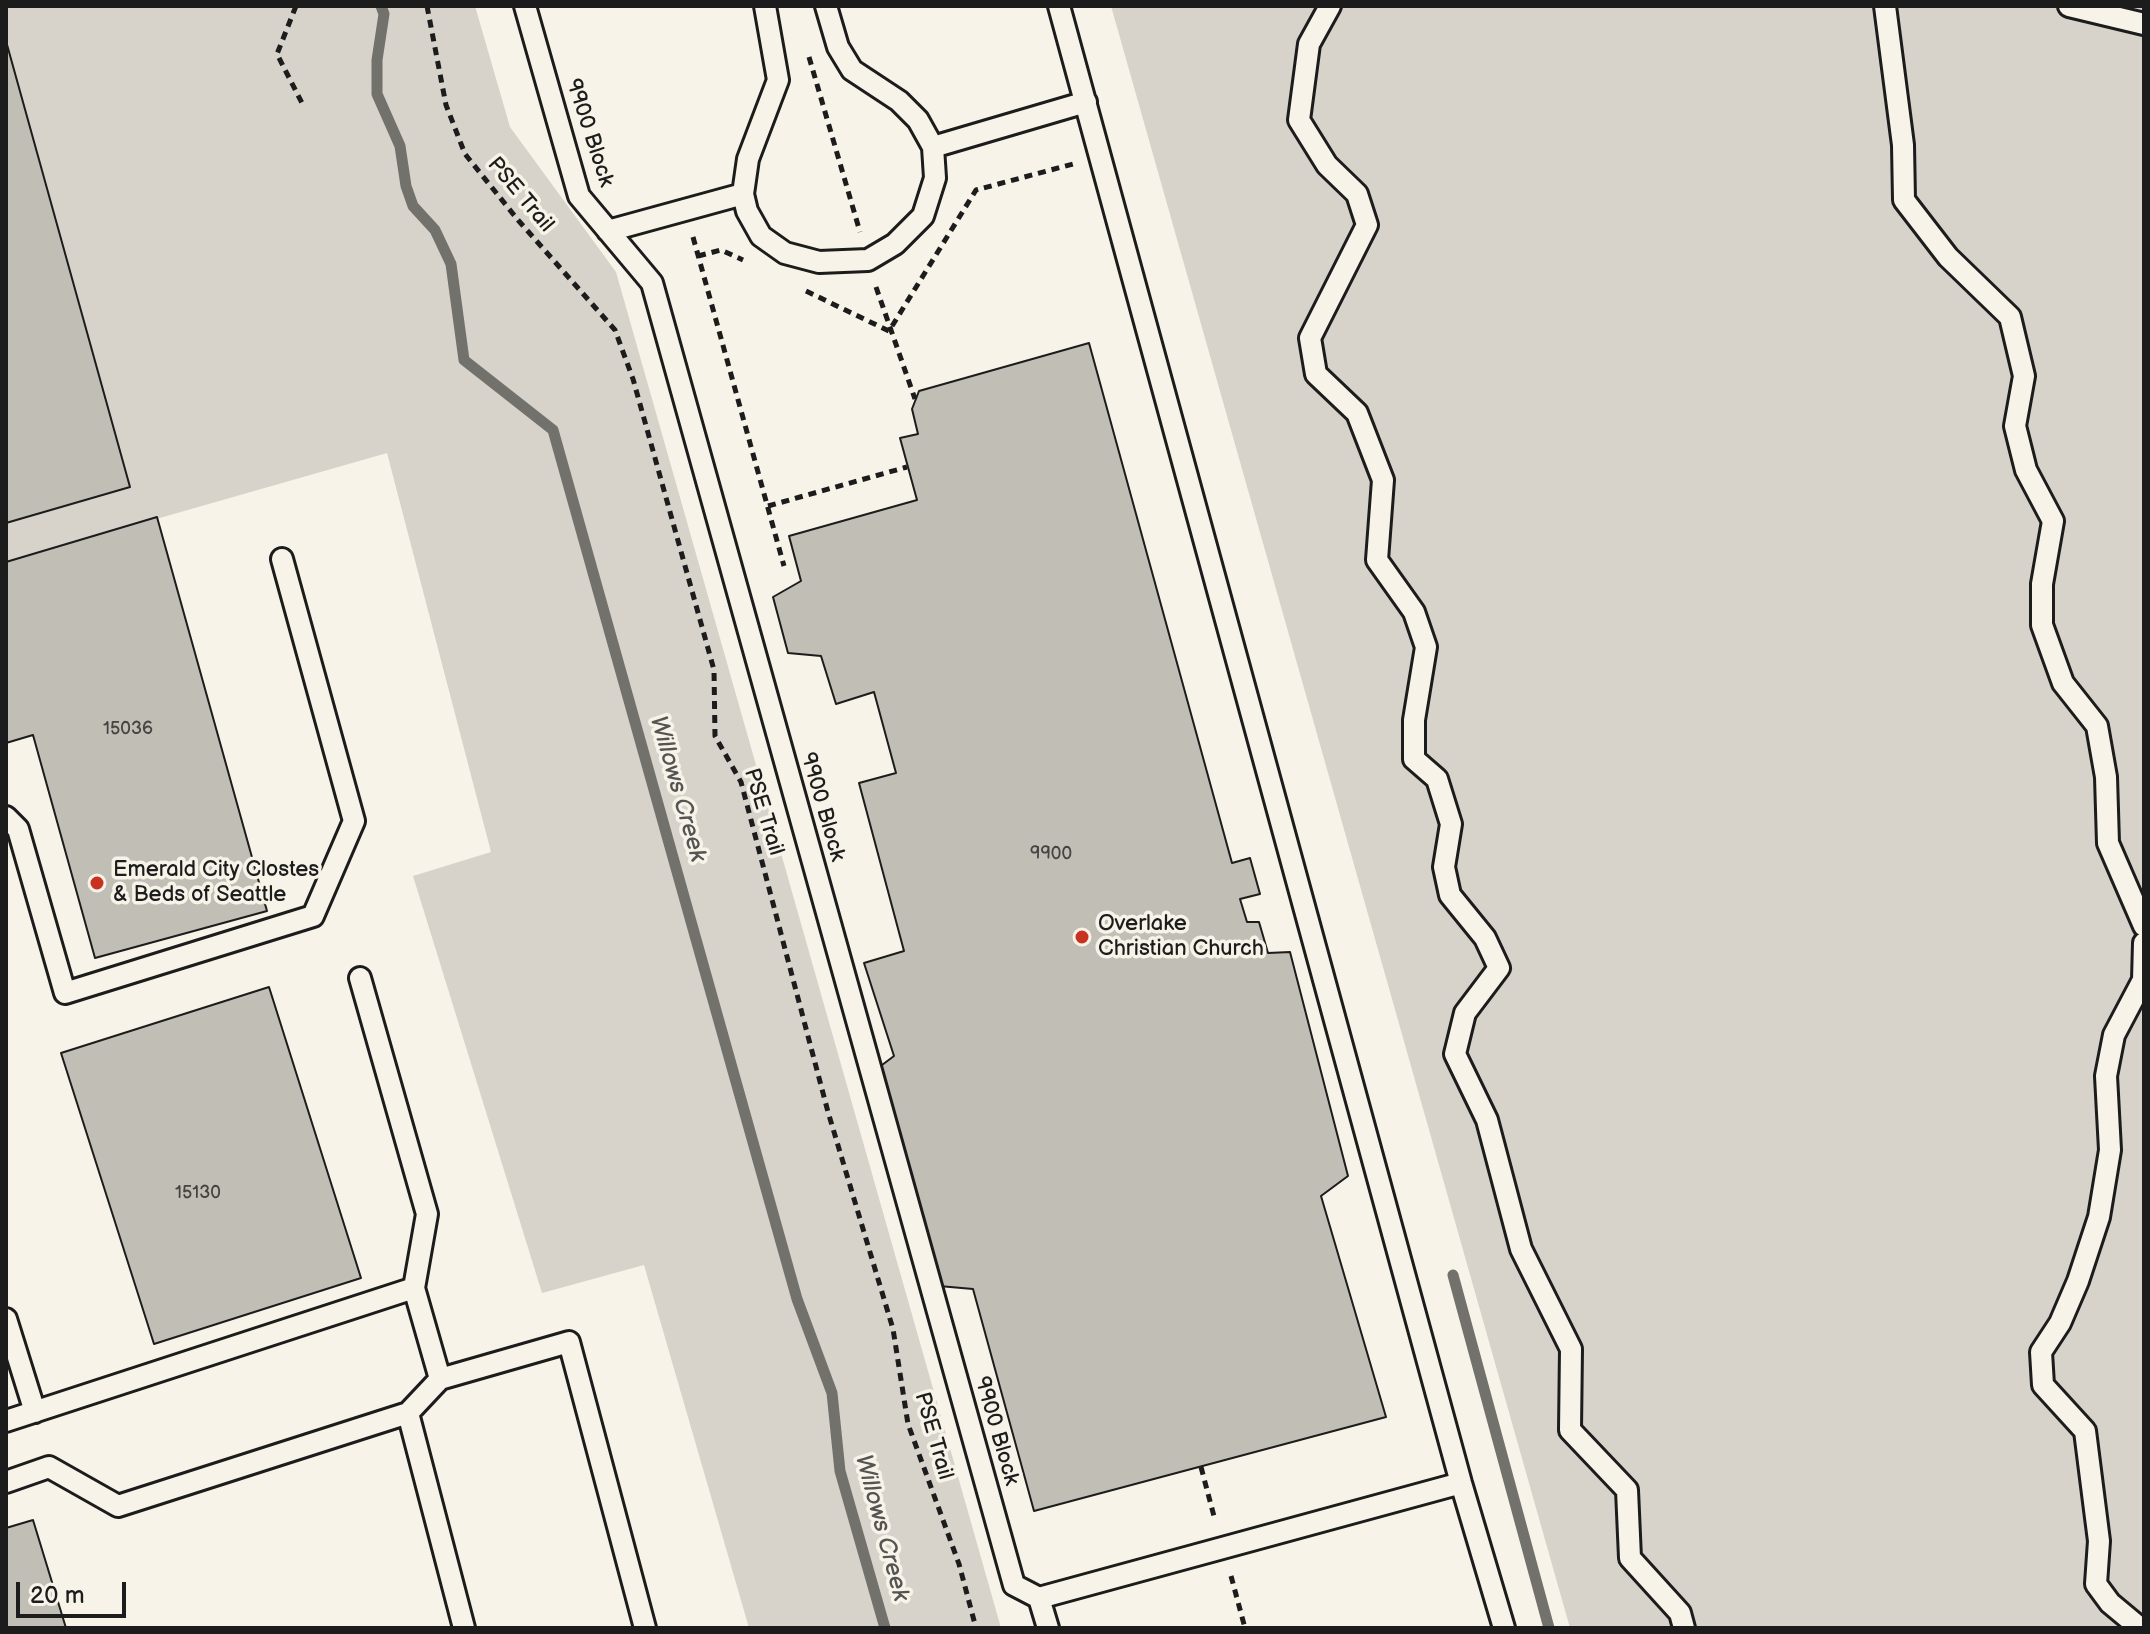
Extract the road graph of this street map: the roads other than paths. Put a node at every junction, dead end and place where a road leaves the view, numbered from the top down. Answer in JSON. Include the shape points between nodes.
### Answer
{"nodes":[{"id":1,"x":525,"y":6,"type":"edge"},
{"id":2,"x":765,"y":6,"type":"edge"},
{"id":3,"x":826,"y":6,"type":"edge"},
{"id":4,"x":1059,"y":6,"type":"edge"},
{"id":5,"x":1330,"y":6,"type":"edge"},
{"id":6,"x":1885,"y":6,"type":"edge"},
{"id":7,"x":2069,"y":6,"type":"edge"},
{"id":8,"x":2144,"y":24,"type":"edge"},
{"id":9,"x":1086,"y":102,"type":"junction"},
{"id":10,"x":933,"y":147,"type":"junction"},
{"id":11,"x":743,"y":194,"type":"junction"},
{"id":12,"x":608,"y":231,"type":"junction"},
{"id":13,"x":282,"y":559,"type":"dead end"},
{"id":14,"x":6,"y":817,"type":"edge"},
{"id":15,"x":2144,"y":926,"type":"edge"},
{"id":16,"x":2144,"y":943,"type":"edge"},
{"id":17,"x":360,"y":978,"type":"dead end"},
{"id":18,"x":414,"y":1288,"type":"junction"},
{"id":19,"x":6,"y":1319,"type":"edge"},
{"id":20,"x":440,"y":1379,"type":"junction"},
{"id":21,"x":35,"y":1412,"type":"junction"},
{"id":22,"x":408,"y":1413,"type":"junction"},
{"id":23,"x":6,"y":1421,"type":"edge"},
{"id":24,"x":6,"y":1482,"type":"edge"},
{"id":25,"x":1461,"y":1483,"type":"junction"},
{"id":26,"x":1039,"y":1598,"type":"junction"},
{"id":27,"x":464,"y":1628,"type":"edge"},
{"id":28,"x":645,"y":1628,"type":"edge"},
{"id":29,"x":1048,"y":1628,"type":"edge"},
{"id":30,"x":1504,"y":1628,"type":"edge"},
{"id":31,"x":1684,"y":1628,"type":"edge"},
{"id":32,"x":2140,"y":1628,"type":"edge"}],
"edges":[{"from":1,"to":12,"type":"lane","name":"9900 Block","via":[[579,196]]},
{"from":2,"to":11,"type":"lane","via":[[778,80],[748,159]]},
{"from":3,"to":10,"type":"lane","via":[[838,47],[852,70],[899,101]]},
{"from":4,"to":9,"type":"lane"},
{"from":5,"to":31,"type":"lane","via":[[1309,44],[1299,120],[1327,165],[1357,194],[1367,225],[1310,338],[1316,374],[1357,413],[1383,480],[1377,560],[1414,612],[1426,647],[1414,720],[1414,759],[1437,779],[1451,824],[1444,867],[1450,895],[1485,938],[1499,968],[1465,1013],[1455,1054],[1487,1120],[1521,1249],[1571,1349],[1570,1430],[1627,1490],[1630,1558],[1680,1613]]},
{"from":6,"to":15,"type":"lane","via":[[1903,145],[1904,200],[1948,257],[2010,317],[2024,376],[2015,426],[2026,470],[2053,521],[2042,584],[2042,625],[2063,683],[2097,726],[2106,777],[2108,843]]},
{"from":7,"to":8,"type":"lane"},
{"from":9,"to":10,"type":"lane"},
{"from":9,"to":25,"type":"lane"},
{"from":10,"to":11,"type":"lane","via":[[935,178],[923,216],[895,244],[868,260],[819,262],[785,253],[761,236]]},
{"from":11,"to":12,"type":"lane"},
{"from":12,"to":26,"type":"lane","name":"9900 Block","via":[[652,283],[1014,1585]]},
{"from":13,"to":14,"type":"lane","via":[[354,821],[313,916],[65,993],[18,829]]},
{"from":16,"to":32,"type":"lane","via":[[2143,980],[2114,1035],[2106,1076],[2110,1150],[2099,1217],[2066,1309],[2041,1352],[2043,1385],[2085,1431],[2099,1541],[2096,1584]]},
{"from":17,"to":18,"type":"lane","via":[[427,1214]]},
{"from":18,"to":20,"type":"lane"},
{"from":18,"to":21,"type":"lane"},
{"from":19,"to":21,"type":"lane"},
{"from":20,"to":22,"type":"lane"},
{"from":20,"to":28,"type":"lane","via":[[569,1342]]},
{"from":21,"to":23,"type":"lane"},
{"from":22,"to":24,"type":"lane","via":[[118,1506],[49,1467]]},
{"from":22,"to":27,"type":"lane"},
{"from":25,"to":26,"type":"lane"},
{"from":25,"to":30,"type":"lane"},
{"from":26,"to":29,"type":"lane"}]}
